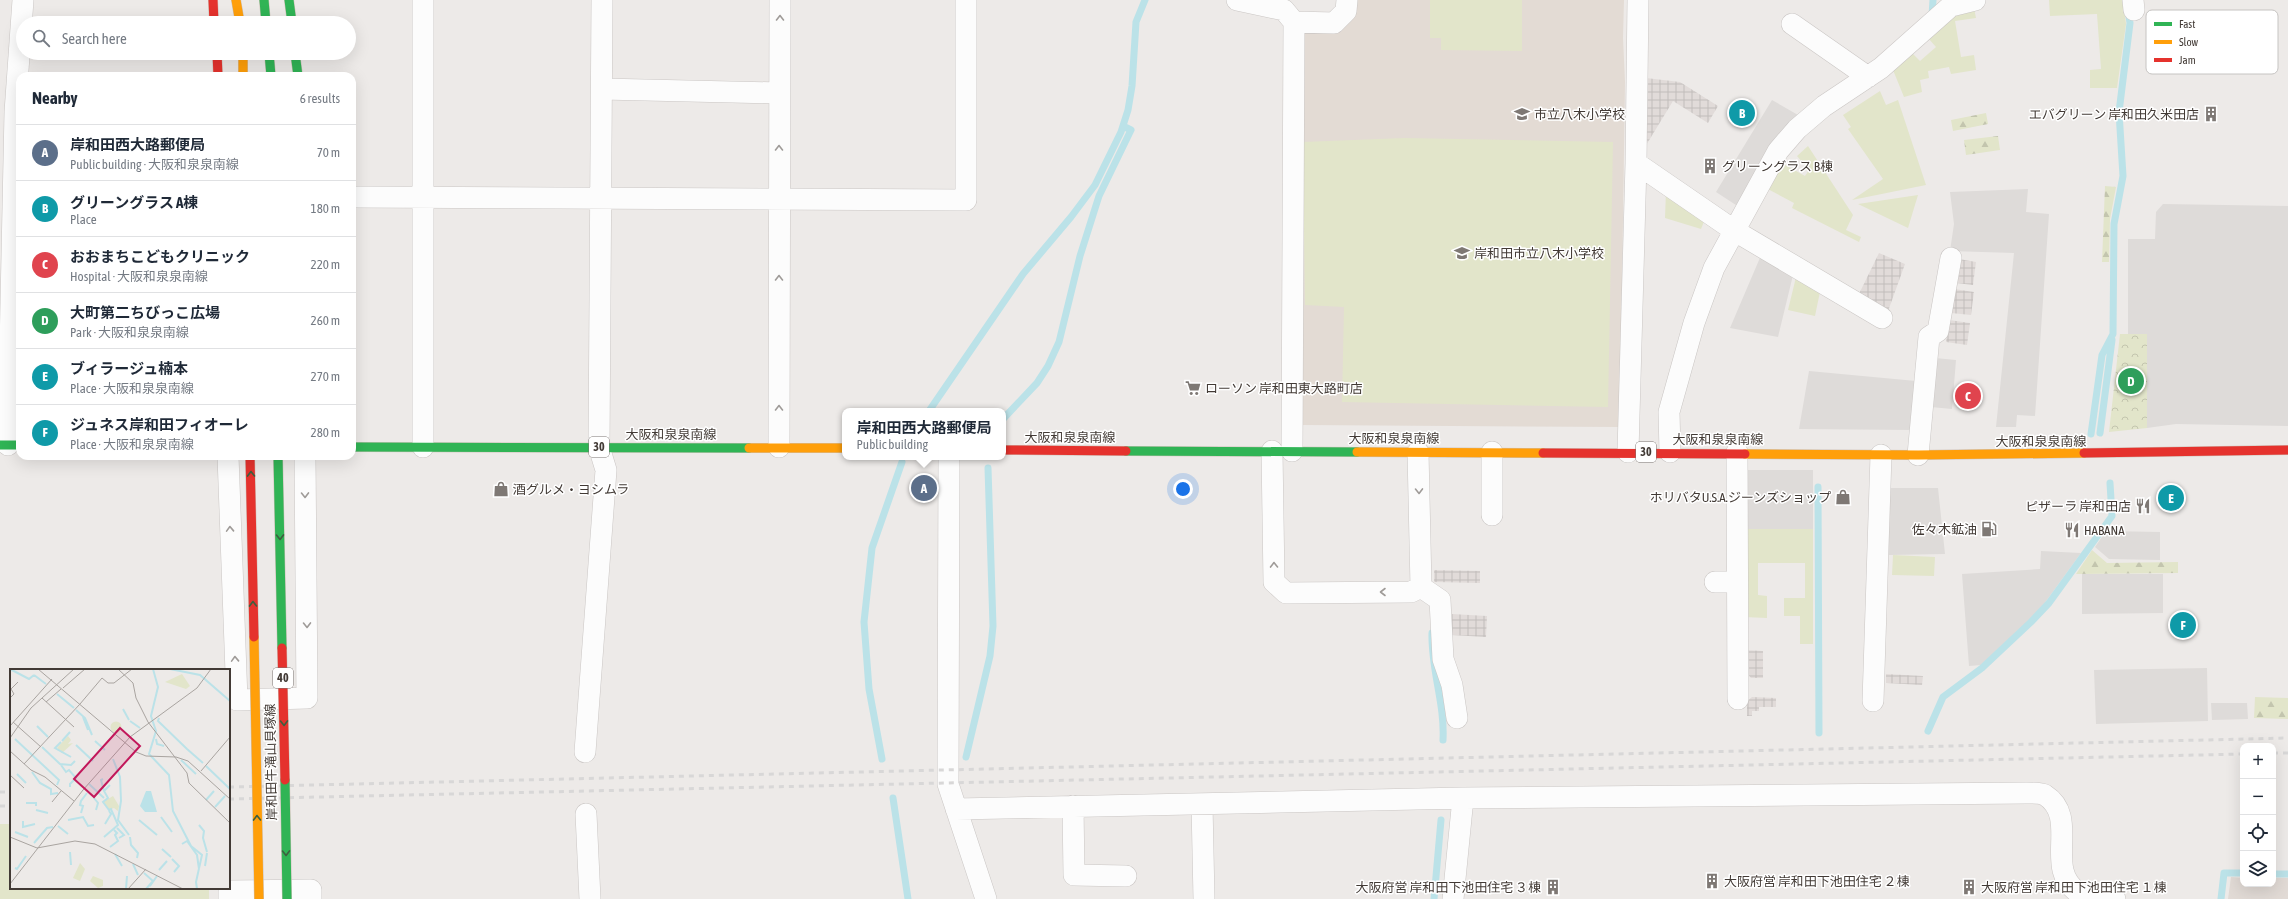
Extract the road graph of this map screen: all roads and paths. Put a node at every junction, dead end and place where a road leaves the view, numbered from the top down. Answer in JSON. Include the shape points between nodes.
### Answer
{"nodes":[{"id":1,"x":23,"y":0,"type":"edge"},
{"id":2,"x":213,"y":0,"type":"edge"},
{"id":3,"x":236,"y":0,"type":"edge"},
{"id":4,"x":264,"y":0,"type":"edge"},
{"id":5,"x":289,"y":0,"type":"edge"},
{"id":6,"x":423,"y":0,"type":"edge"},
{"id":7,"x":602,"y":0,"type":"edge"},
{"id":8,"x":780,"y":0,"type":"edge"},
{"id":9,"x":966,"y":0,"type":"edge"},
{"id":10,"x":1237,"y":0,"type":"edge"},
{"id":11,"x":1347,"y":0,"type":"edge"},
{"id":12,"x":1638,"y":0,"type":"edge"},
{"id":13,"x":1975,"y":0,"type":"edge"},
{"id":14,"x":21,"y":16,"type":"edge"},
{"id":15,"x":214,"y":16,"type":"edge"},
{"id":16,"x":239,"y":16,"type":"edge"},
{"id":17,"x":265,"y":16,"type":"edge"},
{"id":18,"x":291,"y":16,"type":"edge"},
{"id":19,"x":1294,"y":22,"type":"junction"},
{"id":20,"x":1792,"y":24,"type":"dead end"},
{"id":21,"x":16,"y":49,"type":"edge"},
{"id":22,"x":217,"y":60,"type":"edge"},
{"id":23,"x":243,"y":60,"type":"edge"},
{"id":24,"x":270,"y":60,"type":"edge"},
{"id":25,"x":296,"y":60,"type":"edge"},
{"id":26,"x":218,"y":72,"type":"edge"},
{"id":27,"x":244,"y":72,"type":"edge"},
{"id":28,"x":271,"y":72,"type":"edge"},
{"id":29,"x":297,"y":72,"type":"edge"},
{"id":30,"x":1868,"y":77,"type":"junction"},
{"id":31,"x":602,"y":89,"type":"junction"},
{"id":32,"x":780,"y":93,"type":"junction"},
{"id":33,"x":7,"y":112,"type":"edge"},
{"id":34,"x":1636,"y":163,"type":"junction"},
{"id":35,"x":16,"y":192,"type":"edge"},
{"id":36,"x":356,"y":197,"type":"edge"},
{"id":37,"x":422,"y":197,"type":"junction"},
{"id":38,"x":602,"y":198,"type":"junction"},
{"id":39,"x":779,"y":199,"type":"junction"},
{"id":40,"x":6,"y":223,"type":"edge"},
{"id":41,"x":1735,"y":231,"type":"junction"},
{"id":42,"x":1951,"y":258,"type":"dead end"},
{"id":43,"x":1882,"y":318,"type":"dead end"},
{"id":44,"x":9,"y":445,"type":"edge"},
{"id":45,"x":356,"y":447,"type":"edge"},
{"id":46,"x":599,"y":447,"type":"junction"},
{"id":47,"x":779,"y":447,"type":"junction"},
{"id":48,"x":422,"y":448,"type":"junction"},
{"id":49,"x":842,"y":448,"type":"edge"},
{"id":50,"x":1006,"y":450,"type":"edge"},
{"id":51,"x":2288,"y":450,"type":"edge"},
{"id":52,"x":1282,"y":451,"type":"junction"},
{"id":53,"x":1418,"y":452,"type":"junction"},
{"id":54,"x":1492,"y":452,"type":"junction"},
{"id":55,"x":1628,"y":452,"type":"junction"},
{"id":56,"x":1670,"y":452,"type":"junction"},
{"id":57,"x":1737,"y":452,"type":"junction"},
{"id":58,"x":1881,"y":455,"type":"junction"},
{"id":59,"x":1918,"y":455,"type":"junction"},
{"id":60,"x":228,"y":460,"type":"edge"},
{"id":61,"x":250,"y":460,"type":"edge"},
{"id":62,"x":278,"y":460,"type":"edge"},
{"id":63,"x":305,"y":460,"type":"edge"},
{"id":64,"x":950,"y":460,"type":"edge"},
{"id":65,"x":1492,"y":515,"type":"dead end"},
{"id":66,"x":1715,"y":582,"type":"dead end"},
{"id":67,"x":1738,"y":582,"type":"junction"},
{"id":68,"x":1421,"y":587,"type":"junction"},
{"id":69,"x":1743,"y":690,"type":"dead end"},
{"id":70,"x":1873,"y":701,"type":"dead end"},
{"id":71,"x":1457,"y":718,"type":"dead end"},
{"id":72,"x":585,"y":752,"type":"dead end"},
{"id":73,"x":1464,"y":798,"type":"junction"},
{"id":74,"x":1202,"y":804,"type":"junction"},
{"id":75,"x":1073,"y":806,"type":"junction"},
{"id":76,"x":956,"y":809,"type":"junction"},
{"id":77,"x":586,"y":814,"type":"dead end"},
{"id":78,"x":1126,"y":876,"type":"dead end"},
{"id":79,"x":229,"y":899,"type":"edge"},
{"id":80,"x":258,"y":899,"type":"edge"},
{"id":81,"x":287,"y":899,"type":"edge"},
{"id":82,"x":311,"y":899,"type":"edge"},
{"id":83,"x":590,"y":899,"type":"edge"},
{"id":84,"x":986,"y":899,"type":"edge"},
{"id":85,"x":1204,"y":899,"type":"edge"},
{"id":86,"x":1453,"y":899,"type":"edge"},
{"id":87,"x":2115,"y":899,"type":"edge"}],
"edges":[{"from":1,"to":14,"type":"street"},
{"from":2,"to":15,"type":"main road"},
{"from":3,"to":16,"type":"main road"},
{"from":4,"to":17,"type":"main road"},
{"from":5,"to":18,"type":"main road"},
{"from":6,"to":37,"type":"street"},
{"from":7,"to":31,"type":"street"},
{"from":32,"to":8,"type":"street","one_way":true},
{"from":9,"to":39,"type":"street","via":[[966,200]]},
{"from":10,"to":19,"type":"street","via":[[1284,10]]},
{"from":11,"to":19,"type":"street","via":[[1346,11],[1334,23]]},
{"from":12,"to":34,"type":"street"},
{"from":13,"to":30,"type":"street","via":[[1951,6]]},
{"from":19,"to":52,"type":"street"},
{"from":20,"to":30,"type":"street"},
{"from":21,"to":33,"type":"street"},
{"from":22,"to":26,"type":"main road"},
{"from":23,"to":27,"type":"main road"},
{"from":24,"to":28,"type":"main road"},
{"from":25,"to":29,"type":"main road"},
{"from":30,"to":41,"type":"street","via":[[1824,106],[1797,129],[1765,172]]},
{"from":31,"to":32,"type":"street"},
{"from":31,"to":38,"type":"street"},
{"from":39,"to":32,"type":"street","one_way":true},
{"from":33,"to":35,"type":"street"},
{"from":34,"to":41,"type":"street"},
{"from":34,"to":55,"type":"street"},
{"from":35,"to":40,"type":"street"},
{"from":36,"to":37,"type":"street"},
{"from":37,"to":38,"type":"street"},
{"from":37,"to":48,"type":"street"},
{"from":38,"to":39,"type":"street"},
{"from":38,"to":46,"type":"street"},
{"from":47,"to":39,"type":"street","one_way":true},
{"from":40,"to":44,"type":"street"},
{"from":41,"to":43,"type":"street"},
{"from":41,"to":56,"type":"street","via":[[1714,268],[1683,357],[1669,412]]},
{"from":42,"to":59,"type":"street","via":[[1938,331],[1929,337]]},
{"from":45,"to":48,"type":"main road","name":"大阪和泉泉南線","number":"30"},
{"from":46,"to":47,"type":"main road","name":"大阪和泉泉南線","number":"30"},
{"from":46,"to":48,"type":"main road","name":"大阪和泉泉南線","number":"30"},
{"from":46,"to":72,"type":"street","via":[[606,470]]},
{"from":47,"to":49,"type":"main road","name":"大阪和泉泉南線","number":"30"},
{"from":50,"to":52,"type":"main road","name":"大阪和泉泉南線","number":"30"},
{"from":51,"to":59,"type":"main road","name":"大阪和泉泉南線","number":"30"},
{"from":52,"to":53,"type":"main road","name":"大阪和泉泉南線","number":"30"},
{"from":68,"to":52,"type":"street","one_way":true,"via":[[1411,592],[1286,593],[1274,582]]},
{"from":53,"to":54,"type":"main road","name":"大阪和泉泉南線","number":"30"},
{"from":53,"to":68,"type":"street","one_way":true},
{"from":54,"to":55,"type":"main road","name":"大阪和泉泉南線","number":"30"},
{"from":54,"to":65,"type":"street"},
{"from":55,"to":56,"type":"main road","name":"大阪和泉泉南線","number":"30"},
{"from":56,"to":57,"type":"main road","name":"大阪和泉泉南線","number":"30"},
{"from":57,"to":58,"type":"main road","name":"大阪和泉泉南線","number":"30"},
{"from":57,"to":67,"type":"street"},
{"from":58,"to":59,"type":"main road","name":"大阪和泉泉南線","number":"30"},
{"from":58,"to":70,"type":"street"},
{"from":63,"to":60,"type":"street","one_way":true,"via":[[308,698],[237,700]]},
{"from":80,"to":61,"type":"main road","name":"岸和田牛滝山貝塚線","number":"40","one_way":true,"bridge":true},
{"from":62,"to":81,"type":"main road","name":"岸和田牛滝山貝塚線","number":"40","one_way":true,"bridge":true},
{"from":64,"to":76,"type":"street","via":[[947,770],[948,784]]},
{"from":66,"to":67,"type":"street"},
{"from":67,"to":69,"type":"street"},
{"from":68,"to":71,"type":"street","via":[[1440,600],[1443,659],[1452,685]]},
{"from":73,"to":74,"type":"street"},
{"from":73,"to":86,"type":"street"},
{"from":73,"to":87,"type":"street","via":[[2044,794],[2055,804],[2061,816],[2061,864],[2066,881],[2080,894]]},
{"from":74,"to":75,"type":"street"},
{"from":74,"to":85,"type":"street"},
{"from":75,"to":76,"type":"street"},
{"from":75,"to":78,"type":"street","via":[[1074,875]]},
{"from":76,"to":84,"type":"street"},
{"from":77,"to":83,"type":"street"},
{"from":79,"to":82,"type":"street","via":[[229,891],[311,890]]}]}
